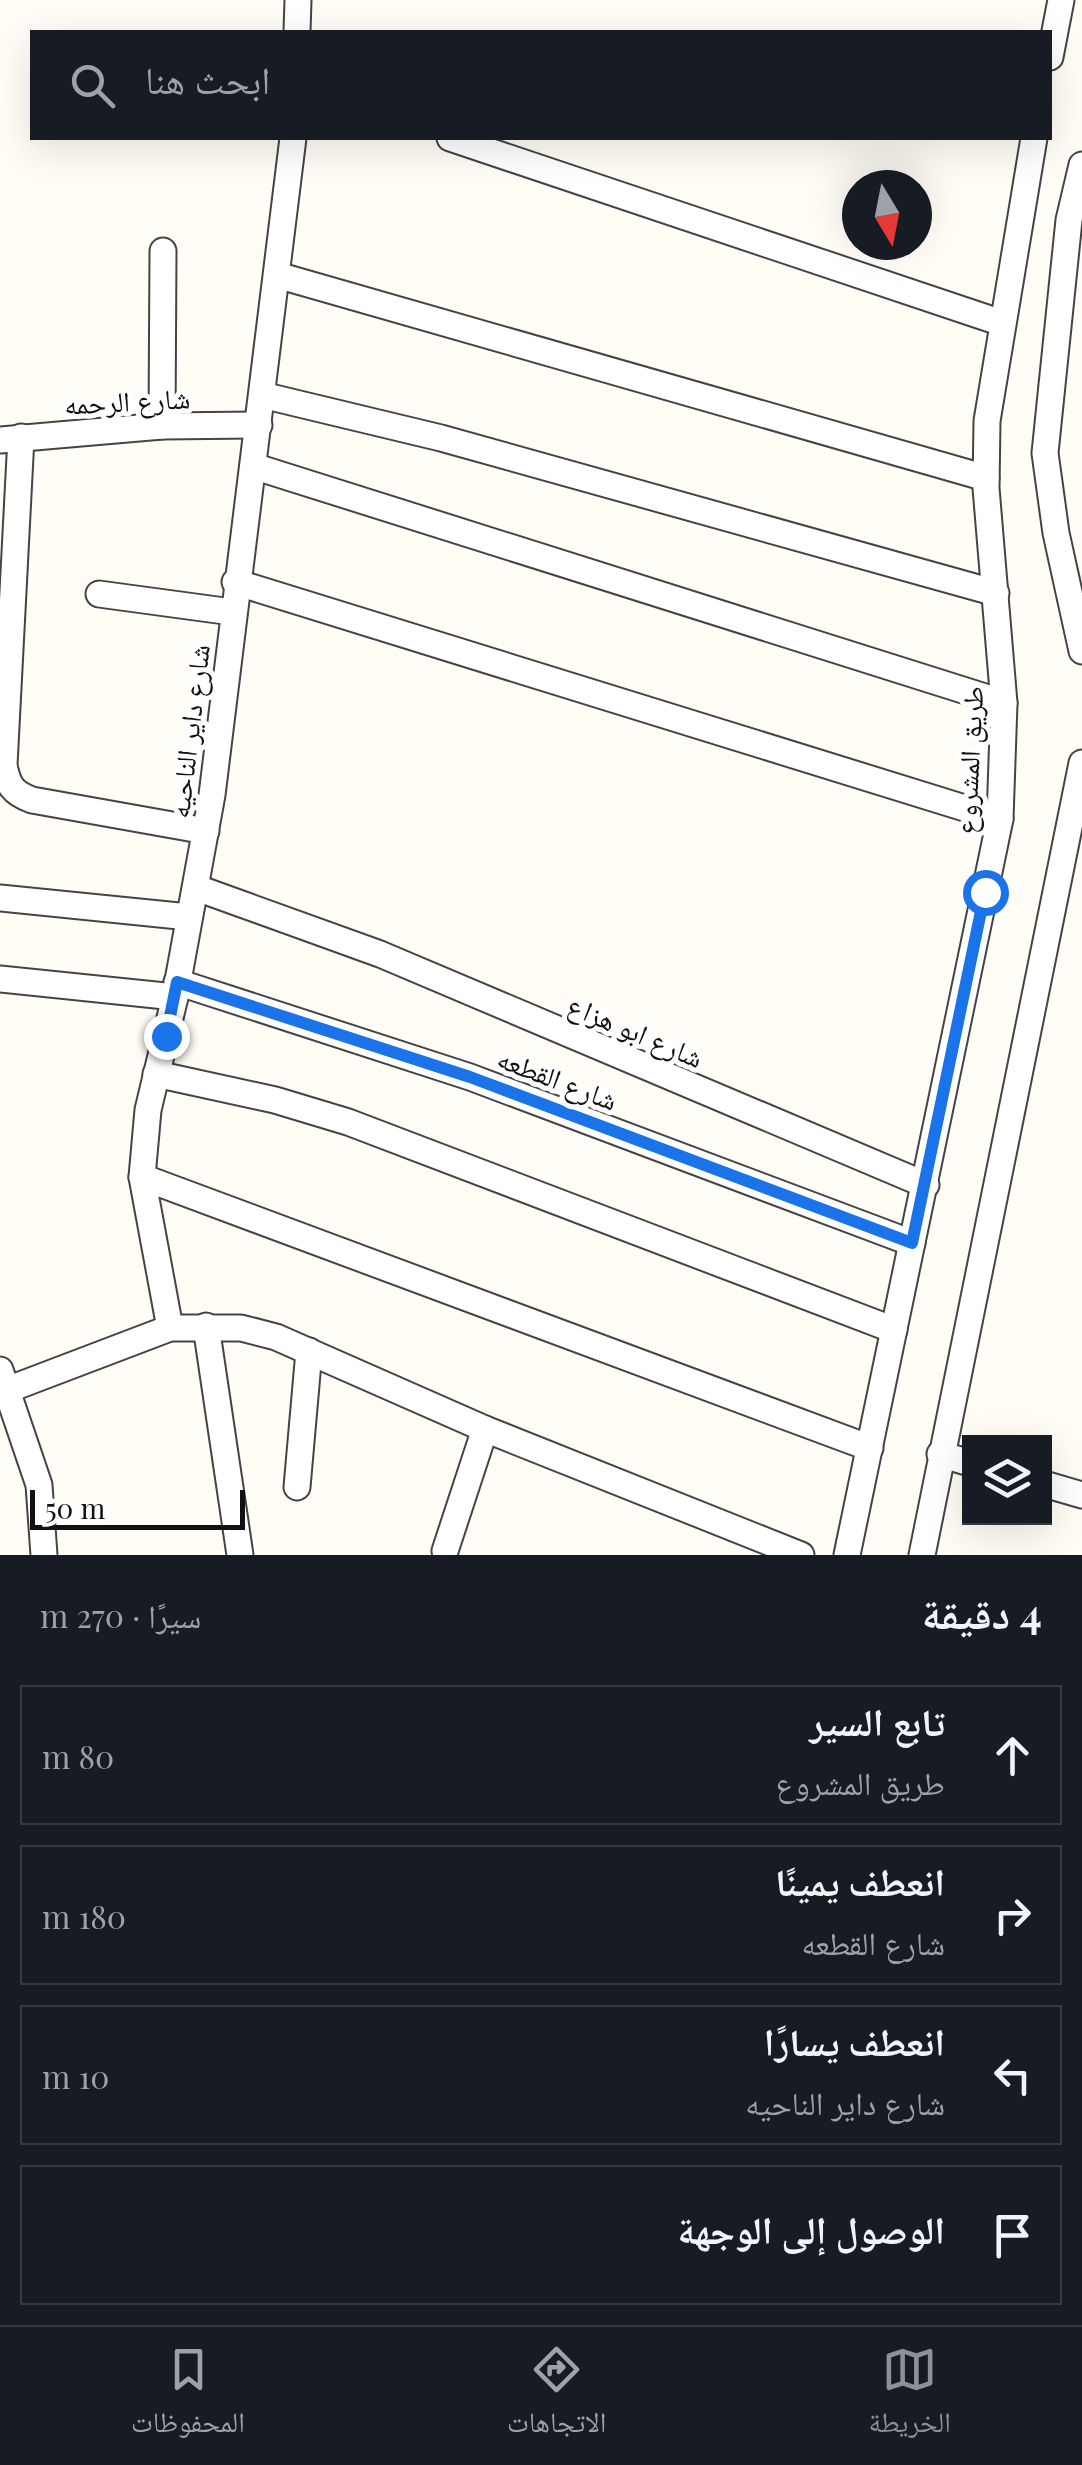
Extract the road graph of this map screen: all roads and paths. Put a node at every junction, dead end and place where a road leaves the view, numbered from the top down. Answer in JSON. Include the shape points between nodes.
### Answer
{"nodes":[{"id":1,"x":298,"y":0,"type":"edge"},
{"id":2,"x":1061,"y":0,"type":"edge"},
{"id":3,"x":297,"y":30,"type":"edge"},
{"id":4,"x":1052,"y":47,"type":"edge"},
{"id":5,"x":292,"y":140,"type":"edge"},
{"id":6,"x":456,"y":140,"type":"edge"},
{"id":7,"x":1034,"y":140,"type":"edge"},
{"id":8,"x":1082,"y":165,"type":"edge"},
{"id":9,"x":163,"y":252,"type":"dead end"},
{"id":10,"x":277,"y":275,"type":"junction"},
{"id":11,"x":1002,"y":322,"type":"junction"},
{"id":12,"x":262,"y":395,"type":"junction"},
{"id":13,"x":259,"y":425,"type":"junction"},
{"id":14,"x":162,"y":426,"type":"junction"},
{"id":15,"x":10,"y":438,"type":"edge"},
{"id":16,"x":253,"y":466,"type":"junction"},
{"id":17,"x":986,"y":478,"type":"junction"},
{"id":18,"x":235,"y":582,"type":"junction"},
{"id":19,"x":996,"y":593,"type":"junction"},
{"id":20,"x":99,"y":594,"type":"dead end"},
{"id":21,"x":232,"y":612,"type":"junction"},
{"id":22,"x":1082,"y":651,"type":"edge"},
{"id":23,"x":1004,"y":703,"type":"junction"},
{"id":24,"x":1082,"y":762,"type":"edge"},
{"id":25,"x":1000,"y":820,"type":"junction"},
{"id":26,"x":206,"y":831,"type":"junction"},
{"id":27,"x":196,"y":888,"type":"junction"},
{"id":28,"x":0,"y":898,"type":"edge"},
{"id":29,"x":189,"y":917,"type":"junction"},
{"id":30,"x":0,"y":978,"type":"edge"},
{"id":31,"x":176,"y":990,"type":"junction"},
{"id":32,"x":156,"y":1074,"type":"junction"},
{"id":33,"x":142,"y":1177,"type":"junction"},
{"id":34,"x":926,"y":1185,"type":"junction"},
{"id":35,"x":912,"y":1243,"type":"junction"},
{"id":36,"x":206,"y":1326,"type":"junction"},
{"id":37,"x":170,"y":1328,"type":"junction"},
{"id":38,"x":894,"y":1330,"type":"junction"},
{"id":39,"x":309,"y":1350,"type":"junction"},
{"id":40,"x":4,"y":1380,"type":"edge"},
{"id":41,"x":485,"y":1429,"type":"junction"},
{"id":42,"x":870,"y":1448,"type":"junction"},
{"id":43,"x":940,"y":1454,"type":"junction"},
{"id":44,"x":962,"y":1461,"type":"edge"},
{"id":45,"x":1052,"y":1486,"type":"edge"},
{"id":46,"x":297,"y":1487,"type":"dead end"},
{"id":47,"x":1082,"y":1495,"type":"edge"},
{"id":48,"x":445,"y":1551,"type":"dead end"},
{"id":49,"x":44,"y":1555,"type":"edge"},
{"id":50,"x":240,"y":1555,"type":"edge"},
{"id":51,"x":801,"y":1555,"type":"edge"},
{"id":52,"x":848,"y":1555,"type":"edge"},
{"id":53,"x":922,"y":1555,"type":"edge"}],
"edges":[{"from":1,"to":3,"type":"street"},
{"from":2,"to":4,"type":"street"},
{"from":5,"to":10,"type":"street","name":"شارع داير الناحيه"},
{"from":6,"to":11,"type":"street"},
{"from":7,"to":11,"type":"street","name":"طريق المشروع"},
{"from":8,"to":22,"type":"street","via":[[1069,220],[1045,453]]},
{"from":9,"to":14,"type":"street"},
{"from":10,"to":12,"type":"street","name":"شارع داير الناحيه"},
{"from":10,"to":17,"type":"street"},
{"from":11,"to":17,"type":"street","name":"طريق المشروع"},
{"from":12,"to":13,"type":"street","name":"شارع داير الناحيه"},
{"from":12,"to":19,"type":"street","via":[[442,438]]},
{"from":13,"to":14,"type":"street","name":"شارع الرحمه"},
{"from":13,"to":16,"type":"street","name":"شارع داير الناحيه"},
{"from":14,"to":15,"type":"street","name":"شارع الرحمه"},
{"from":15,"to":26,"type":"street","via":[[8,784],[32,800]]},
{"from":16,"to":18,"type":"street","name":"شارع داير الناحيه"},
{"from":16,"to":23,"type":"street"},
{"from":17,"to":19,"type":"street","name":"طريق المشروع"},
{"from":18,"to":21,"type":"street","name":"شارع داير الناحيه"},
{"from":18,"to":25,"type":"street"},
{"from":19,"to":23,"type":"street","name":"طريق المشروع"},
{"from":20,"to":21,"type":"street"},
{"from":21,"to":26,"type":"street","name":"شارع داير الناحيه"},
{"from":23,"to":25,"type":"street","name":"طريق المشروع"},
{"from":24,"to":43,"type":"street"},
{"from":25,"to":34,"type":"street","name":"طريق المشروع"},
{"from":26,"to":27,"type":"street","name":"شارع داير الناحيه"},
{"from":27,"to":29,"type":"street","name":"شارع داير الناحيه"},
{"from":27,"to":34,"type":"street","name":"شارع ابو هزاع","via":[[321,931]]},
{"from":28,"to":29,"type":"street"},
{"from":29,"to":31,"type":"street","name":"شارع داير الناحيه"},
{"from":30,"to":31,"type":"street","name":"شارع القطعه"},
{"from":31,"to":32,"type":"street","name":"شارع داير الناحيه"},
{"from":31,"to":35,"type":"street","name":"شارع القطعه","via":[[470,1077]]},
{"from":32,"to":33,"type":"street","name":"شارع داير الناحيه"},
{"from":32,"to":38,"type":"street","via":[[348,1122]]},
{"from":33,"to":37,"type":"street","name":"شارع داير الناحيه"},
{"from":33,"to":42,"type":"street"},
{"from":34,"to":35,"type":"street","name":"طريق المشروع"},
{"from":35,"to":38,"type":"street","name":"طريق المشروع"},
{"from":36,"to":37,"type":"street"},
{"from":36,"to":39,"type":"street","via":[[241,1328]]},
{"from":36,"to":50,"type":"street"},
{"from":37,"to":40,"type":"street"},
{"from":38,"to":42,"type":"street","name":"طريق المشروع"},
{"from":39,"to":41,"type":"street"},
{"from":39,"to":46,"type":"street"},
{"from":40,"to":49,"type":"street","via":[[39,1484]]},
{"from":41,"to":48,"type":"street"},
{"from":41,"to":51,"type":"street"},
{"from":42,"to":52,"type":"street","name":"طريق المشروع"},
{"from":43,"to":44,"type":"street"},
{"from":43,"to":53,"type":"street"},
{"from":45,"to":47,"type":"street"}]}
